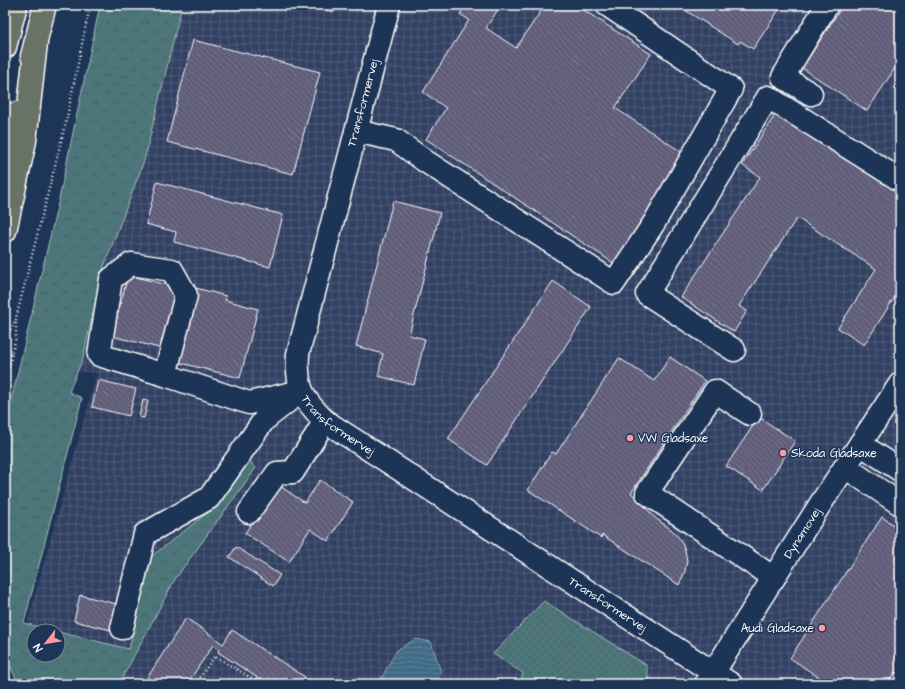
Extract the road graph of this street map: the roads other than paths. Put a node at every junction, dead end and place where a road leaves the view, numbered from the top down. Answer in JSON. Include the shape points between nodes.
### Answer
{"nodes":[{"id":1,"x":15,"y":5,"type":"edge"},
{"id":2,"x":45,"y":5,"type":"edge"},
{"id":3,"x":389,"y":5,"type":"edge"},
{"id":4,"x":607,"y":5,"type":"edge"},
{"id":5,"x":827,"y":5,"type":"edge"},
{"id":6,"x":5,"y":23,"type":"edge"},
{"id":7,"x":36,"y":43,"type":"junction"},
{"id":8,"x":5,"y":47,"type":"edge"},
{"id":9,"x":811,"y":94,"type":"dead end"},
{"id":10,"x":356,"y":131,"type":"junction"},
{"id":11,"x":5,"y":158,"type":"edge"},
{"id":12,"x":900,"y":180,"type":"edge"},
{"id":13,"x":5,"y":231,"type":"edge"},
{"id":14,"x":734,"y":350,"type":"dead end"},
{"id":15,"x":165,"y":376,"type":"junction"},
{"id":16,"x":900,"y":384,"type":"edge"},
{"id":17,"x":301,"y":391,"type":"junction"},
{"id":18,"x":750,"y":414,"type":"dead end"},
{"id":19,"x":325,"y":421,"type":"junction"},
{"id":20,"x":860,"y":444,"type":"junction"},
{"id":21,"x":845,"y":467,"type":"junction"},
{"id":22,"x":900,"y":470,"type":"edge"},
{"id":23,"x":900,"y":504,"type":"edge"},
{"id":24,"x":249,"y":512,"type":"dead end"},
{"id":25,"x":774,"y":578,"type":"junction"},
{"id":26,"x":122,"y":628,"type":"dead end"},
{"id":27,"x":717,"y":680,"type":"edge"}],
"edges":[{"from":1,"to":6,"type":"highway"},
{"from":1,"to":8,"type":"highway"},
{"from":2,"to":7,"type":"highway"},
{"from":3,"to":10,"type":"street","name":"Transformervej"},
{"from":4,"to":10,"type":"street","via":[[731,89],[654,224],[614,283],[396,140]]},
{"from":5,"to":9,"type":"street","via":[[783,77]]},
{"from":7,"to":11,"type":"highway"},
{"from":7,"to":13,"type":"highway","via":[[25,141]]},
{"from":10,"to":17,"type":"street","name":"Transformervej","via":[[298,354],[297,372]]},
{"from":12,"to":14,"type":"street","via":[[768,97],[647,294]]},
{"from":15,"to":15,"type":"street","via":[[186,295],[172,270],[131,264],[112,279],[99,355]]},
{"from":15,"to":17,"type":"street","via":[[249,403]]},
{"from":16,"to":20,"type":"street","name":"Dynamovej"},
{"from":17,"to":19,"type":"street","name":"Transformervej","via":[[315,412]]},
{"from":17,"to":26,"type":"street","via":[[264,420],[209,498],[145,534]]},
{"from":18,"to":25,"type":"street","via":[[715,391],[647,493]]},
{"from":19,"to":24,"type":"street","via":[[293,472],[276,473]]},
{"from":19,"to":27,"type":"street","name":"Transformervej"},
{"from":20,"to":21,"type":"street","name":"Dynamovej"},
{"from":20,"to":22,"type":"street"},
{"from":21,"to":23,"type":"street"},
{"from":21,"to":25,"type":"street","name":"Dynamovej"},
{"from":25,"to":27,"type":"street","name":"Dynamovej"}]}
